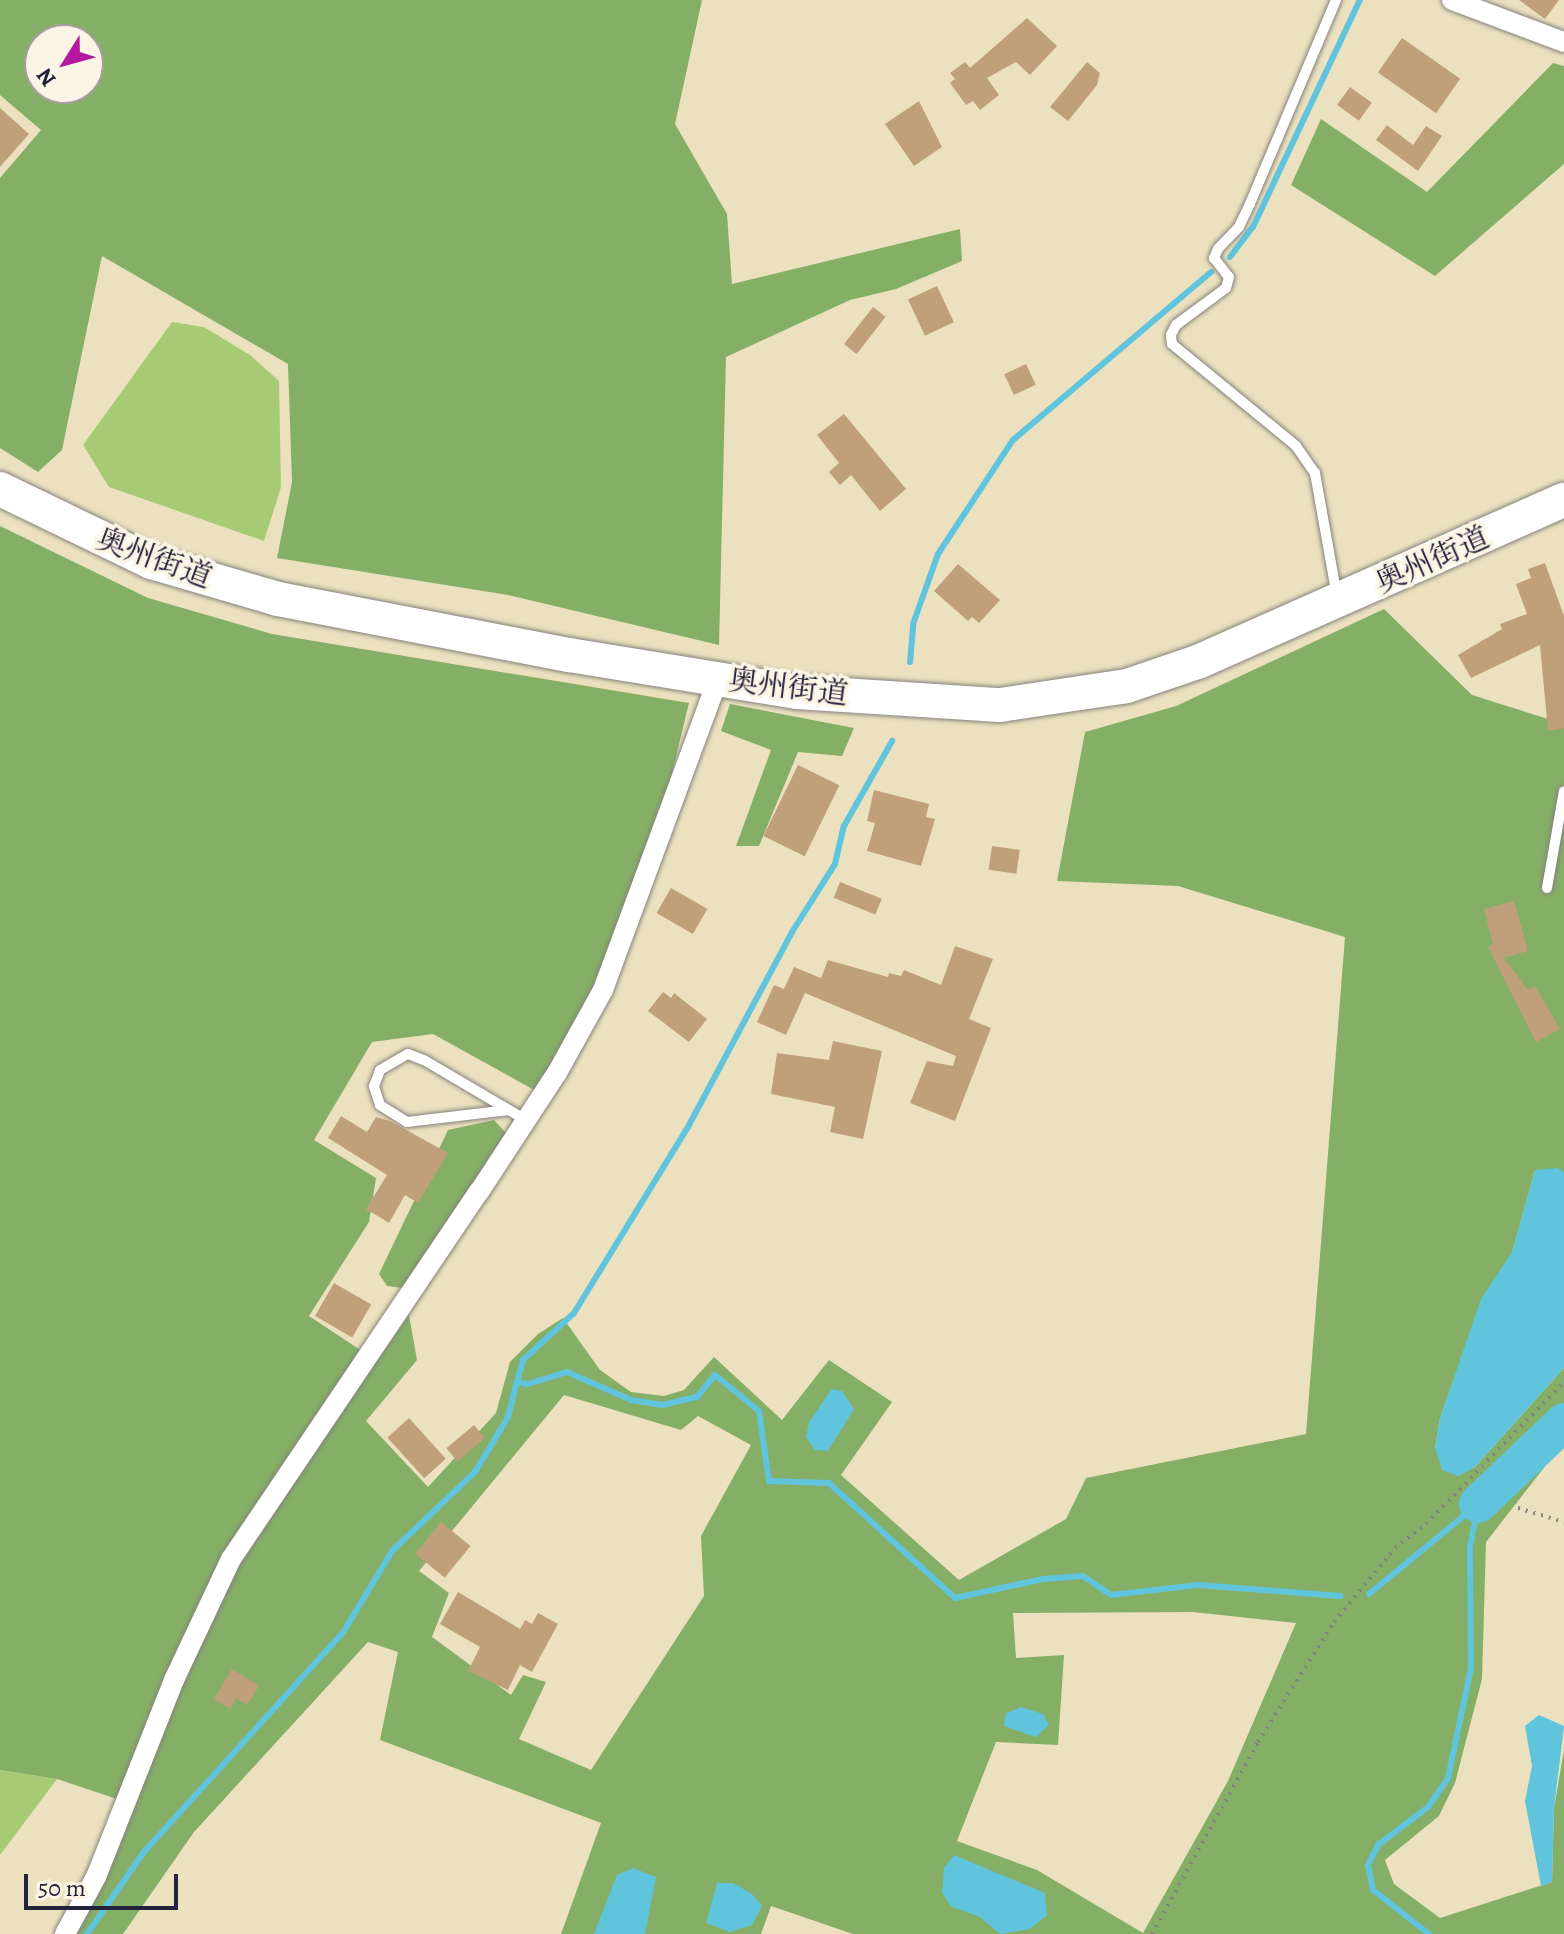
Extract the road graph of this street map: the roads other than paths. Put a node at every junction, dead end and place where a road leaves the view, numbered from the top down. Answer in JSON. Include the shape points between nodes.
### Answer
{"nodes":[{"id":1,"x":1336,"y":0,"type":"edge"},
{"id":2,"x":1452,"y":0,"type":"edge"},
{"id":3,"x":1564,"y":42,"type":"edge"},
{"id":4,"x":0,"y":489,"type":"edge"},
{"id":5,"x":1564,"y":500,"type":"edge"},
{"id":6,"x":1338,"y":602,"type":"junction"},
{"id":7,"x":718,"y":679,"type":"junction"},
{"id":8,"x":1564,"y":791,"type":"edge"},
{"id":9,"x":1547,"y":888,"type":"dead end"},
{"id":10,"x":517,"y":1115,"type":"junction"},
{"id":11,"x":65,"y":1934,"type":"edge"}],
"edges":[{"from":1,"to":6,"type":"lane","via":[[1250,204],[1214,258],[1229,277],[1226,288],[1176,325],[1171,335],[1172,344],[1296,446],[1315,473]]},
{"from":2,"to":3,"type":"street"},
{"from":4,"to":7,"type":"highway","name":"奥州街道","via":[[151,562],[278,599]]},
{"from":5,"to":6,"type":"highway","name":"奥州街道"},
{"from":6,"to":7,"type":"highway","name":"奥州街道","via":[[1200,661],[1127,686],[1060,700],[1000,705],[935,702],[797,692]]},
{"from":7,"to":10,"type":"street","via":[[603,990]]},
{"from":8,"to":9,"type":"lane"},
{"from":10,"to":10,"type":"lane","via":[[408,1054],[386,1065],[374,1086],[380,1105],[407,1122]]},
{"from":10,"to":11,"type":"street","via":[[231,1559],[174,1680],[96,1877]]}]}
